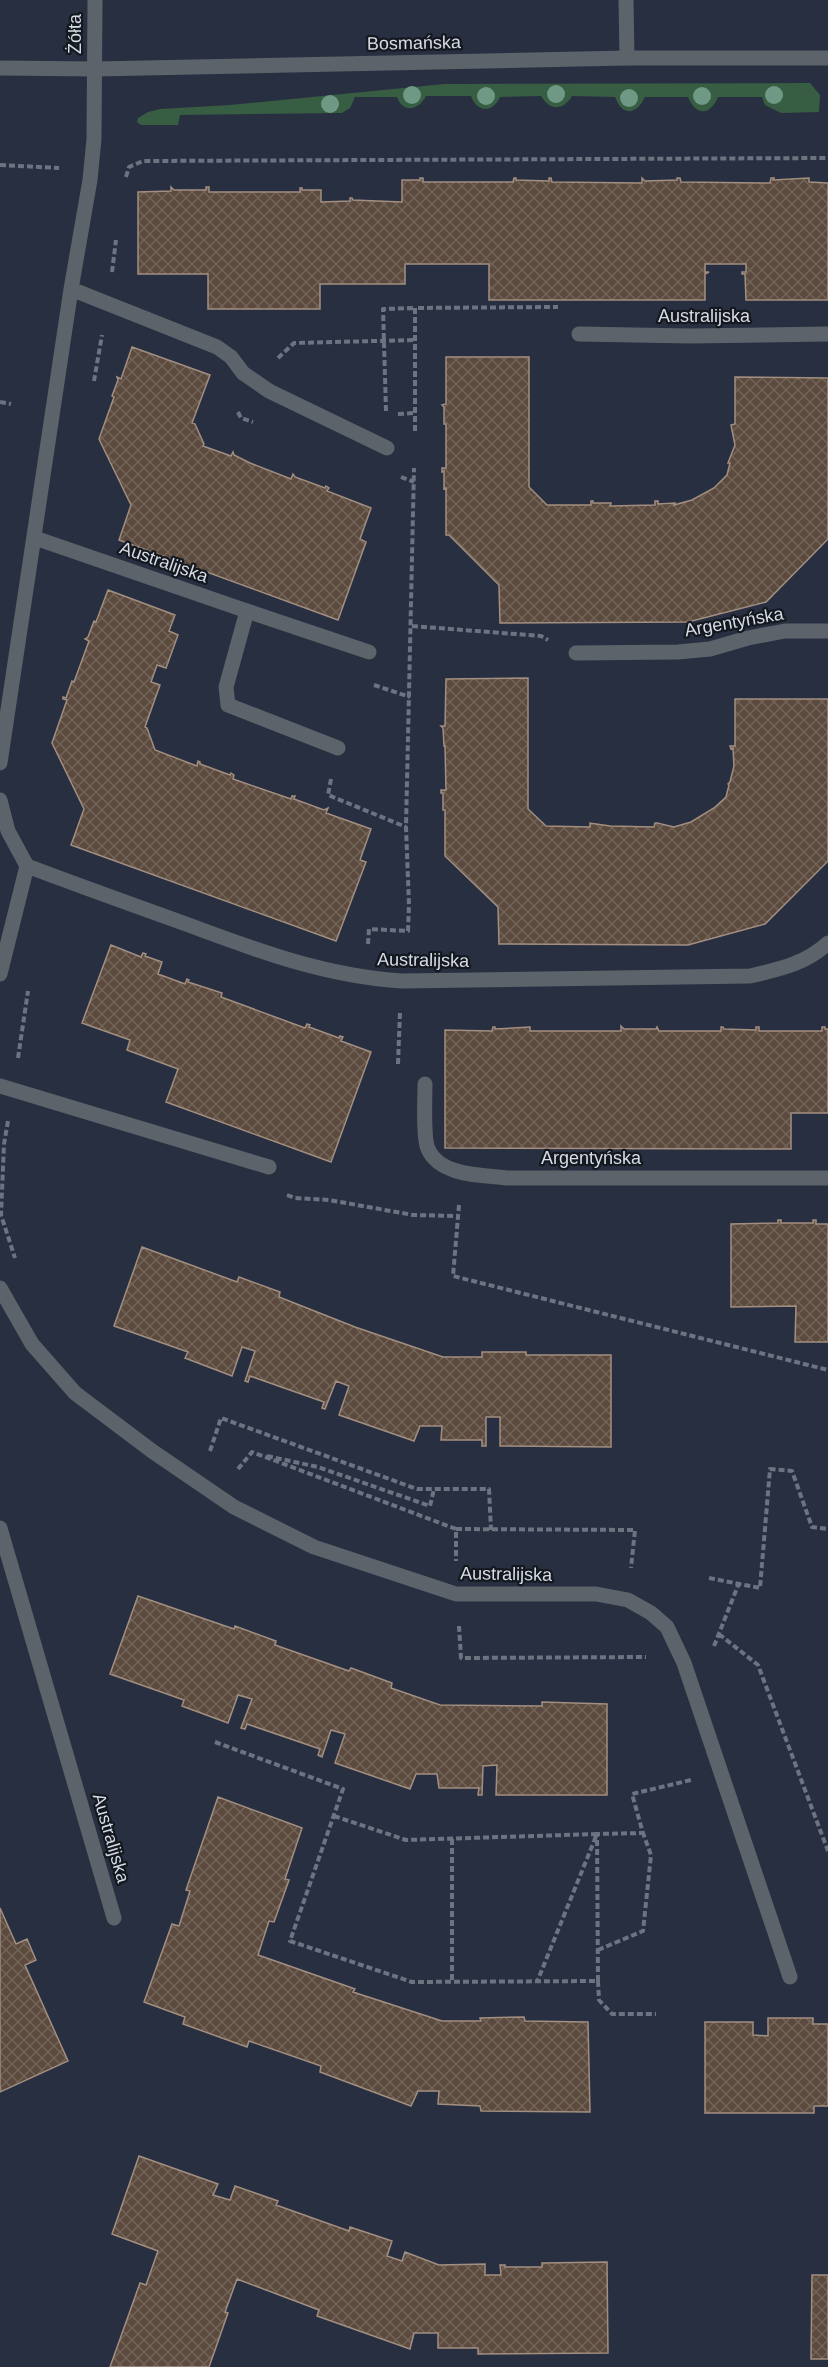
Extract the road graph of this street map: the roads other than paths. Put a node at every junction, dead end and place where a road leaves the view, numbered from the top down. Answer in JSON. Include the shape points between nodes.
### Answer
{"nodes":[{"id":1,"x":95,"y":0,"type":"edge"},
{"id":2,"x":626,"y":0,"type":"edge"},
{"id":3,"x":627,"y":58,"type":"junction"},
{"id":4,"x":828,"y":58,"type":"edge"},
{"id":5,"x":0,"y":68,"type":"edge"},
{"id":6,"x":95,"y":69,"type":"junction"},
{"id":7,"x":71,"y":289,"type":"junction"},
{"id":8,"x":579,"y":334,"type":"dead end"},
{"id":9,"x":828,"y":334,"type":"edge"},
{"id":10,"x":387,"y":448,"type":"dead end"},
{"id":11,"x":35,"y":538,"type":"junction"},
{"id":12,"x":247,"y":611,"type":"junction"},
{"id":13,"x":828,"y":630,"type":"edge"},
{"id":14,"x":369,"y":652,"type":"dead end"},
{"id":15,"x":576,"y":653,"type":"road end"},
{"id":16,"x":338,"y":747,"type":"road end"},
{"id":17,"x":0,"y":763,"type":"edge"},
{"id":18,"x":0,"y":800,"type":"edge"},
{"id":19,"x":27,"y":866,"type":"junction"},
{"id":20,"x":828,"y":943,"type":"edge"},
{"id":21,"x":0,"y":974,"type":"edge"},
{"id":22,"x":425,"y":1084,"type":"dead end"},
{"id":23,"x":7,"y":1088,"type":"edge"},
{"id":24,"x":268,"y":1167,"type":"road end"},
{"id":25,"x":828,"y":1178,"type":"edge"},
{"id":26,"x":0,"y":1288,"type":"edge"},
{"id":27,"x":0,"y":1528,"type":"edge"},
{"id":28,"x":114,"y":1918,"type":"dead end"},
{"id":29,"x":790,"y":1977,"type":"dead end"}],
"edges":[{"from":1,"to":6,"type":"street","name":"Żółta"},
{"from":2,"to":3,"type":"street"},
{"from":3,"to":4,"type":"street","name":"Bosmańska"},
{"from":3,"to":6,"type":"street","name":"Bosmańska"},
{"from":5,"to":6,"type":"street","name":"Bosmańska"},
{"from":6,"to":7,"type":"street","via":[[90,180]]},
{"from":7,"to":10,"type":"street","via":[[217,347],[243,373],[269,391]]},
{"from":7,"to":11,"type":"street"},
{"from":8,"to":9,"type":"street","name":"Australijska"},
{"from":11,"to":12,"type":"street","name":"Australijska"},
{"from":11,"to":17,"type":"street"},
{"from":12,"to":14,"type":"street","name":"Australijska"},
{"from":12,"to":16,"type":"street","via":[[226,687],[228,705]]},
{"from":13,"to":15,"type":"street","name":"Argentyńska","via":[[785,631],[710,649],[678,652]]},
{"from":18,"to":19,"type":"street","via":[[8,831]]},
{"from":19,"to":20,"type":"street","name":"Australijska","via":[[264,953],[368,979],[750,976],[789,967],[816,954]]},
{"from":19,"to":21,"type":"street"},
{"from":22,"to":25,"type":"street","name":"Argentyńska","via":[[427,1148],[440,1165],[465,1173],[507,1178]]},
{"from":23,"to":24,"type":"street"},
{"from":26,"to":29,"type":"street","name":"Australijska","via":[[33,1344],[75,1393],[234,1507],[314,1547],[456,1594],[596,1594],[628,1600],[651,1613],[667,1627],[684,1664]]},
{"from":27,"to":28,"type":"street","name":"Australijska"}]}
